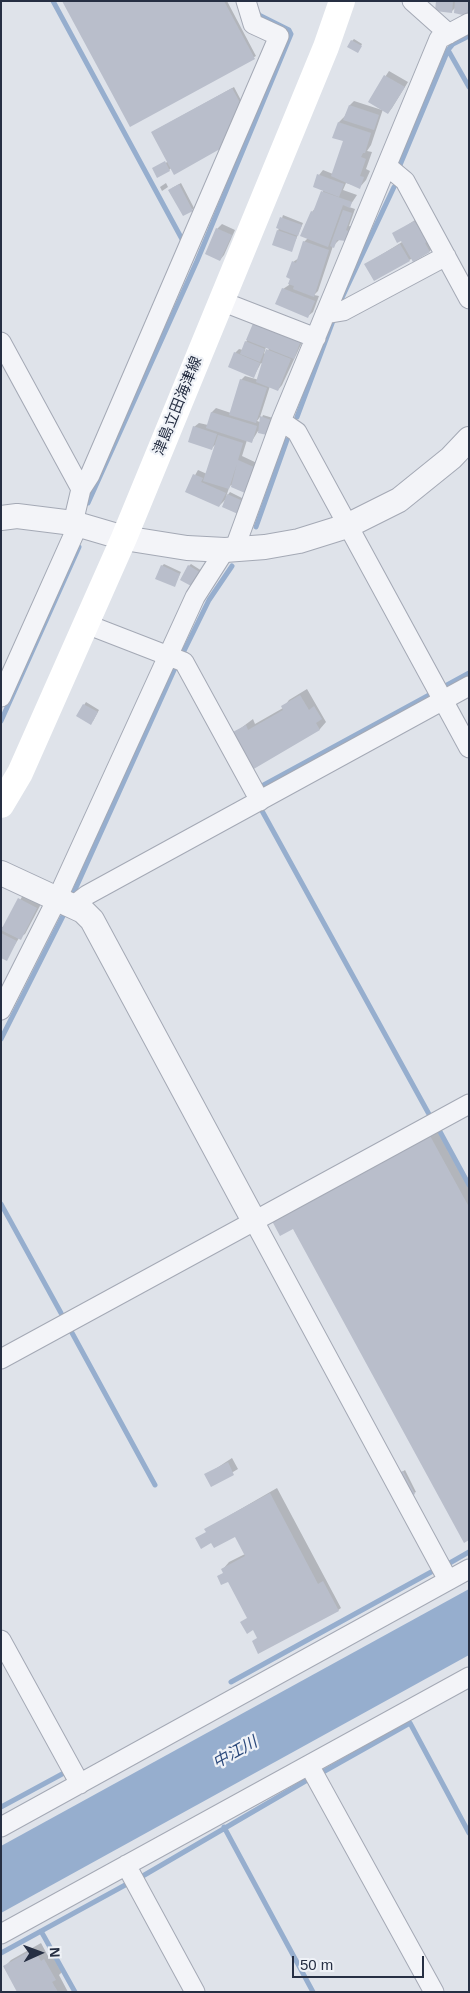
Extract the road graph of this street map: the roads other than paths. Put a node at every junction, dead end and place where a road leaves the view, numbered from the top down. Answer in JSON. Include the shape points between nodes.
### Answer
{"nodes":[{"id":1,"x":246,"y":1,"type":"edge"},
{"id":2,"x":342,"y":1,"type":"edge"},
{"id":3,"x":412,"y":1,"type":"edge"},
{"id":4,"x":469,"y":23,"type":"edge"},
{"id":5,"x":449,"y":34,"type":"junction"},
{"id":6,"x":387,"y":166,"type":"junction"},
{"id":7,"x":446,"y":256,"type":"junction"},
{"id":8,"x":469,"y":299,"type":"edge"},
{"id":9,"x":221,"y":301,"type":"junction"},
{"id":10,"x":325,"y":314,"type":"junction"},
{"id":11,"x":316,"y":338,"type":"junction"},
{"id":12,"x":1,"y":342,"type":"edge"},
{"id":13,"x":281,"y":421,"type":"junction"},
{"id":14,"x":469,"y":439,"type":"edge"},
{"id":15,"x":81,"y":489,"type":"junction"},
{"id":16,"x":1,"y":518,"type":"edge"},
{"id":17,"x":76,"y":524,"type":"junction"},
{"id":18,"x":346,"y":526,"type":"junction"},
{"id":19,"x":124,"y":538,"type":"junction"},
{"id":20,"x":230,"y":550,"type":"junction"},
{"id":21,"x":86,"y":624,"type":"junction"},
{"id":22,"x":168,"y":655,"type":"junction"},
{"id":23,"x":469,"y":686,"type":"edge"},
{"id":24,"x":1,"y":697,"type":"edge"},
{"id":25,"x":442,"y":700,"type":"junction"},
{"id":26,"x":469,"y":748,"type":"edge"},
{"id":27,"x":260,"y":801,"type":"junction"},
{"id":28,"x":1,"y":805,"type":"edge"},
{"id":29,"x":1,"y":873,"type":"edge"},
{"id":30,"x":65,"y":903,"type":"junction"},
{"id":31,"x":1,"y":1010,"type":"edge"},
{"id":32,"x":469,"y":1104,"type":"edge"},
{"id":33,"x":254,"y":1221,"type":"junction"},
{"id":34,"x":1,"y":1359,"type":"edge"},
{"id":35,"x":469,"y":1569,"type":"edge"},
{"id":36,"x":448,"y":1580,"type":"junction"},
{"id":37,"x":1,"y":1640,"type":"edge"},
{"id":38,"x":469,"y":1677,"type":"edge"},
{"id":39,"x":309,"y":1765,"type":"junction"},
{"id":40,"x":80,"y":1784,"type":"junction"},
{"id":41,"x":1,"y":1827,"type":"edge"},
{"id":42,"x":126,"y":1865,"type":"junction"},
{"id":43,"x":1,"y":1934,"type":"edge"},
{"id":44,"x":195,"y":1992,"type":"edge"},
{"id":45,"x":434,"y":1992,"type":"edge"}],
"edges":[{"from":1,"to":15,"type":"street","via":[[253,24],[279,36],[90,475]]},
{"from":2,"to":9,"type":"main road","name":"津島立田海津線"},
{"from":3,"to":5,"type":"street"},
{"from":4,"to":5,"type":"street"},
{"from":5,"to":6,"type":"street","via":[[440,39]]},
{"from":6,"to":7,"type":"street","via":[[405,181]]},
{"from":6,"to":10,"type":"street"},
{"from":7,"to":8,"type":"street"},
{"from":7,"to":10,"type":"street","via":[[343,310]]},
{"from":9,"to":11,"type":"street"},
{"from":9,"to":19,"type":"main road","name":"津島立田海津線"},
{"from":10,"to":11,"type":"street"},
{"from":11,"to":13,"type":"street"},
{"from":12,"to":15,"type":"street"},
{"from":13,"to":18,"type":"street","via":[[296,432]]},
{"from":13,"to":20,"type":"street"},
{"from":14,"to":18,"type":"street","via":[[399,500]]},
{"from":15,"to":17,"type":"street"},
{"from":16,"to":17,"type":"street","via":[[17,516]]},
{"from":17,"to":19,"type":"street"},
{"from":17,"to":24,"type":"street"},
{"from":18,"to":20,"type":"street","via":[[298,541]]},
{"from":18,"to":25,"type":"street"},
{"from":19,"to":20,"type":"street","via":[[187,548]]},
{"from":19,"to":21,"type":"main road","name":"津島立田海津線"},
{"from":20,"to":22,"type":"street","via":[[195,597]]},
{"from":21,"to":22,"type":"street"},
{"from":21,"to":28,"type":"main road","name":"津島立田海津線","via":[[20,773]]},
{"from":22,"to":27,"type":"street","via":[[184,662]]},
{"from":22,"to":30,"type":"street"},
{"from":23,"to":25,"type":"street"},
{"from":25,"to":26,"type":"street"},
{"from":25,"to":27,"type":"street"},
{"from":27,"to":30,"type":"street","via":[[87,895]]},
{"from":29,"to":30,"type":"street"},
{"from":30,"to":31,"type":"street"},
{"from":30,"to":33,"type":"street","via":[[83,911],[92,920]]},
{"from":32,"to":33,"type":"street"},
{"from":33,"to":34,"type":"street"},
{"from":33,"to":36,"type":"street"},
{"from":35,"to":36,"type":"street"},
{"from":36,"to":40,"type":"street"},
{"from":37,"to":40,"type":"street"},
{"from":38,"to":39,"type":"street"},
{"from":39,"to":42,"type":"street"},
{"from":39,"to":45,"type":"street"},
{"from":40,"to":41,"type":"street"},
{"from":42,"to":43,"type":"street"},
{"from":42,"to":44,"type":"street"}]}
